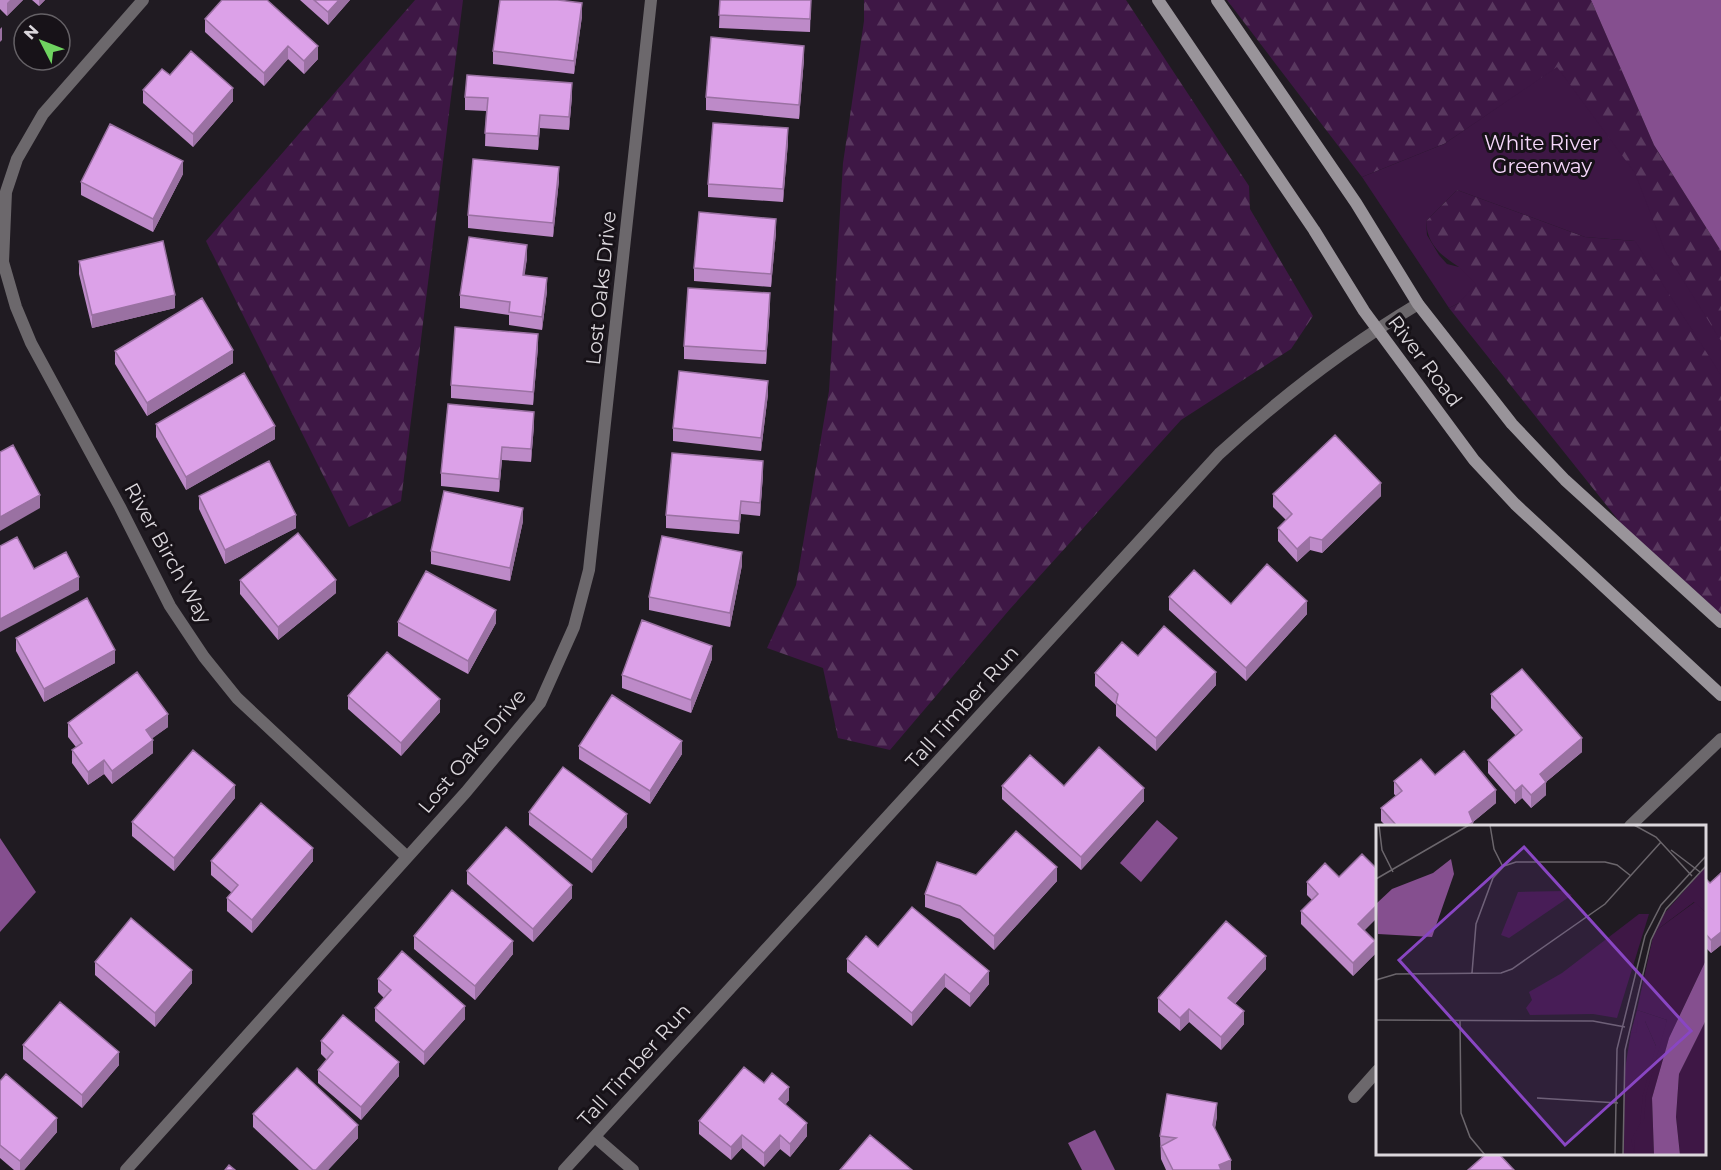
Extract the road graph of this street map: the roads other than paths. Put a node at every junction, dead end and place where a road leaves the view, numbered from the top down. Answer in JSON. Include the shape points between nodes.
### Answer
{"nodes":[{"id":1,"x":143,"y":0,"type":"edge"},
{"id":2,"x":651,"y":0,"type":"edge"},
{"id":3,"x":1158,"y":0,"type":"edge"},
{"id":4,"x":1217,"y":0,"type":"edge"},
{"id":5,"x":2,"y":204,"type":"edge"},
{"id":6,"x":1418,"y":304,"type":"junction"},
{"id":7,"x":1376,"y":329,"type":"junction"},
{"id":8,"x":1721,"y":622,"type":"edge"},
{"id":9,"x":1721,"y":695,"type":"edge"},
{"id":10,"x":1721,"y":739,"type":"edge"},
{"id":11,"x":1631,"y":825,"type":"edge"},
{"id":12,"x":406,"y":856,"type":"junction"},
{"id":13,"x":1376,"y":1071,"type":"edge"},
{"id":14,"x":1353,"y":1096,"type":"dead end"},
{"id":15,"x":594,"y":1137,"type":"junction"},
{"id":16,"x":126,"y":1170,"type":"edge"},
{"id":17,"x":564,"y":1170,"type":"edge"},
{"id":18,"x":633,"y":1170,"type":"edge"}],
"edges":[{"from":1,"to":5,"type":"street","name":"River Birch Way","via":[[43,114],[17,159]]},
{"from":2,"to":12,"type":"street","name":"Lost Oaks Drive","via":[[602,469],[589,570],[574,627],[540,703]]},
{"from":3,"to":7,"type":"main road","name":"River Road"},
{"from":4,"to":6,"type":"main road","name":"River Road","via":[[1356,203]]},
{"from":5,"to":12,"type":"street","name":"River Birch Way","via":[[3,262],[19,316],[170,606],[237,698]]},
{"from":6,"to":7,"type":"street","name":"Tall Timber Run"},
{"from":6,"to":8,"type":"main road","name":"River Road","via":[[1536,450]]},
{"from":7,"to":9,"type":"main road","name":"River Road","via":[[1474,460],[1515,504]]},
{"from":7,"to":15,"type":"street","name":"Tall Timber Run","via":[[1219,454]]},
{"from":10,"to":11,"type":"street"},
{"from":12,"to":16,"type":"street","name":"Lost Oaks Drive"},
{"from":13,"to":14,"type":"street"},
{"from":15,"to":17,"type":"street","name":"Tall Timber Run"},
{"from":15,"to":18,"type":"street"}]}
